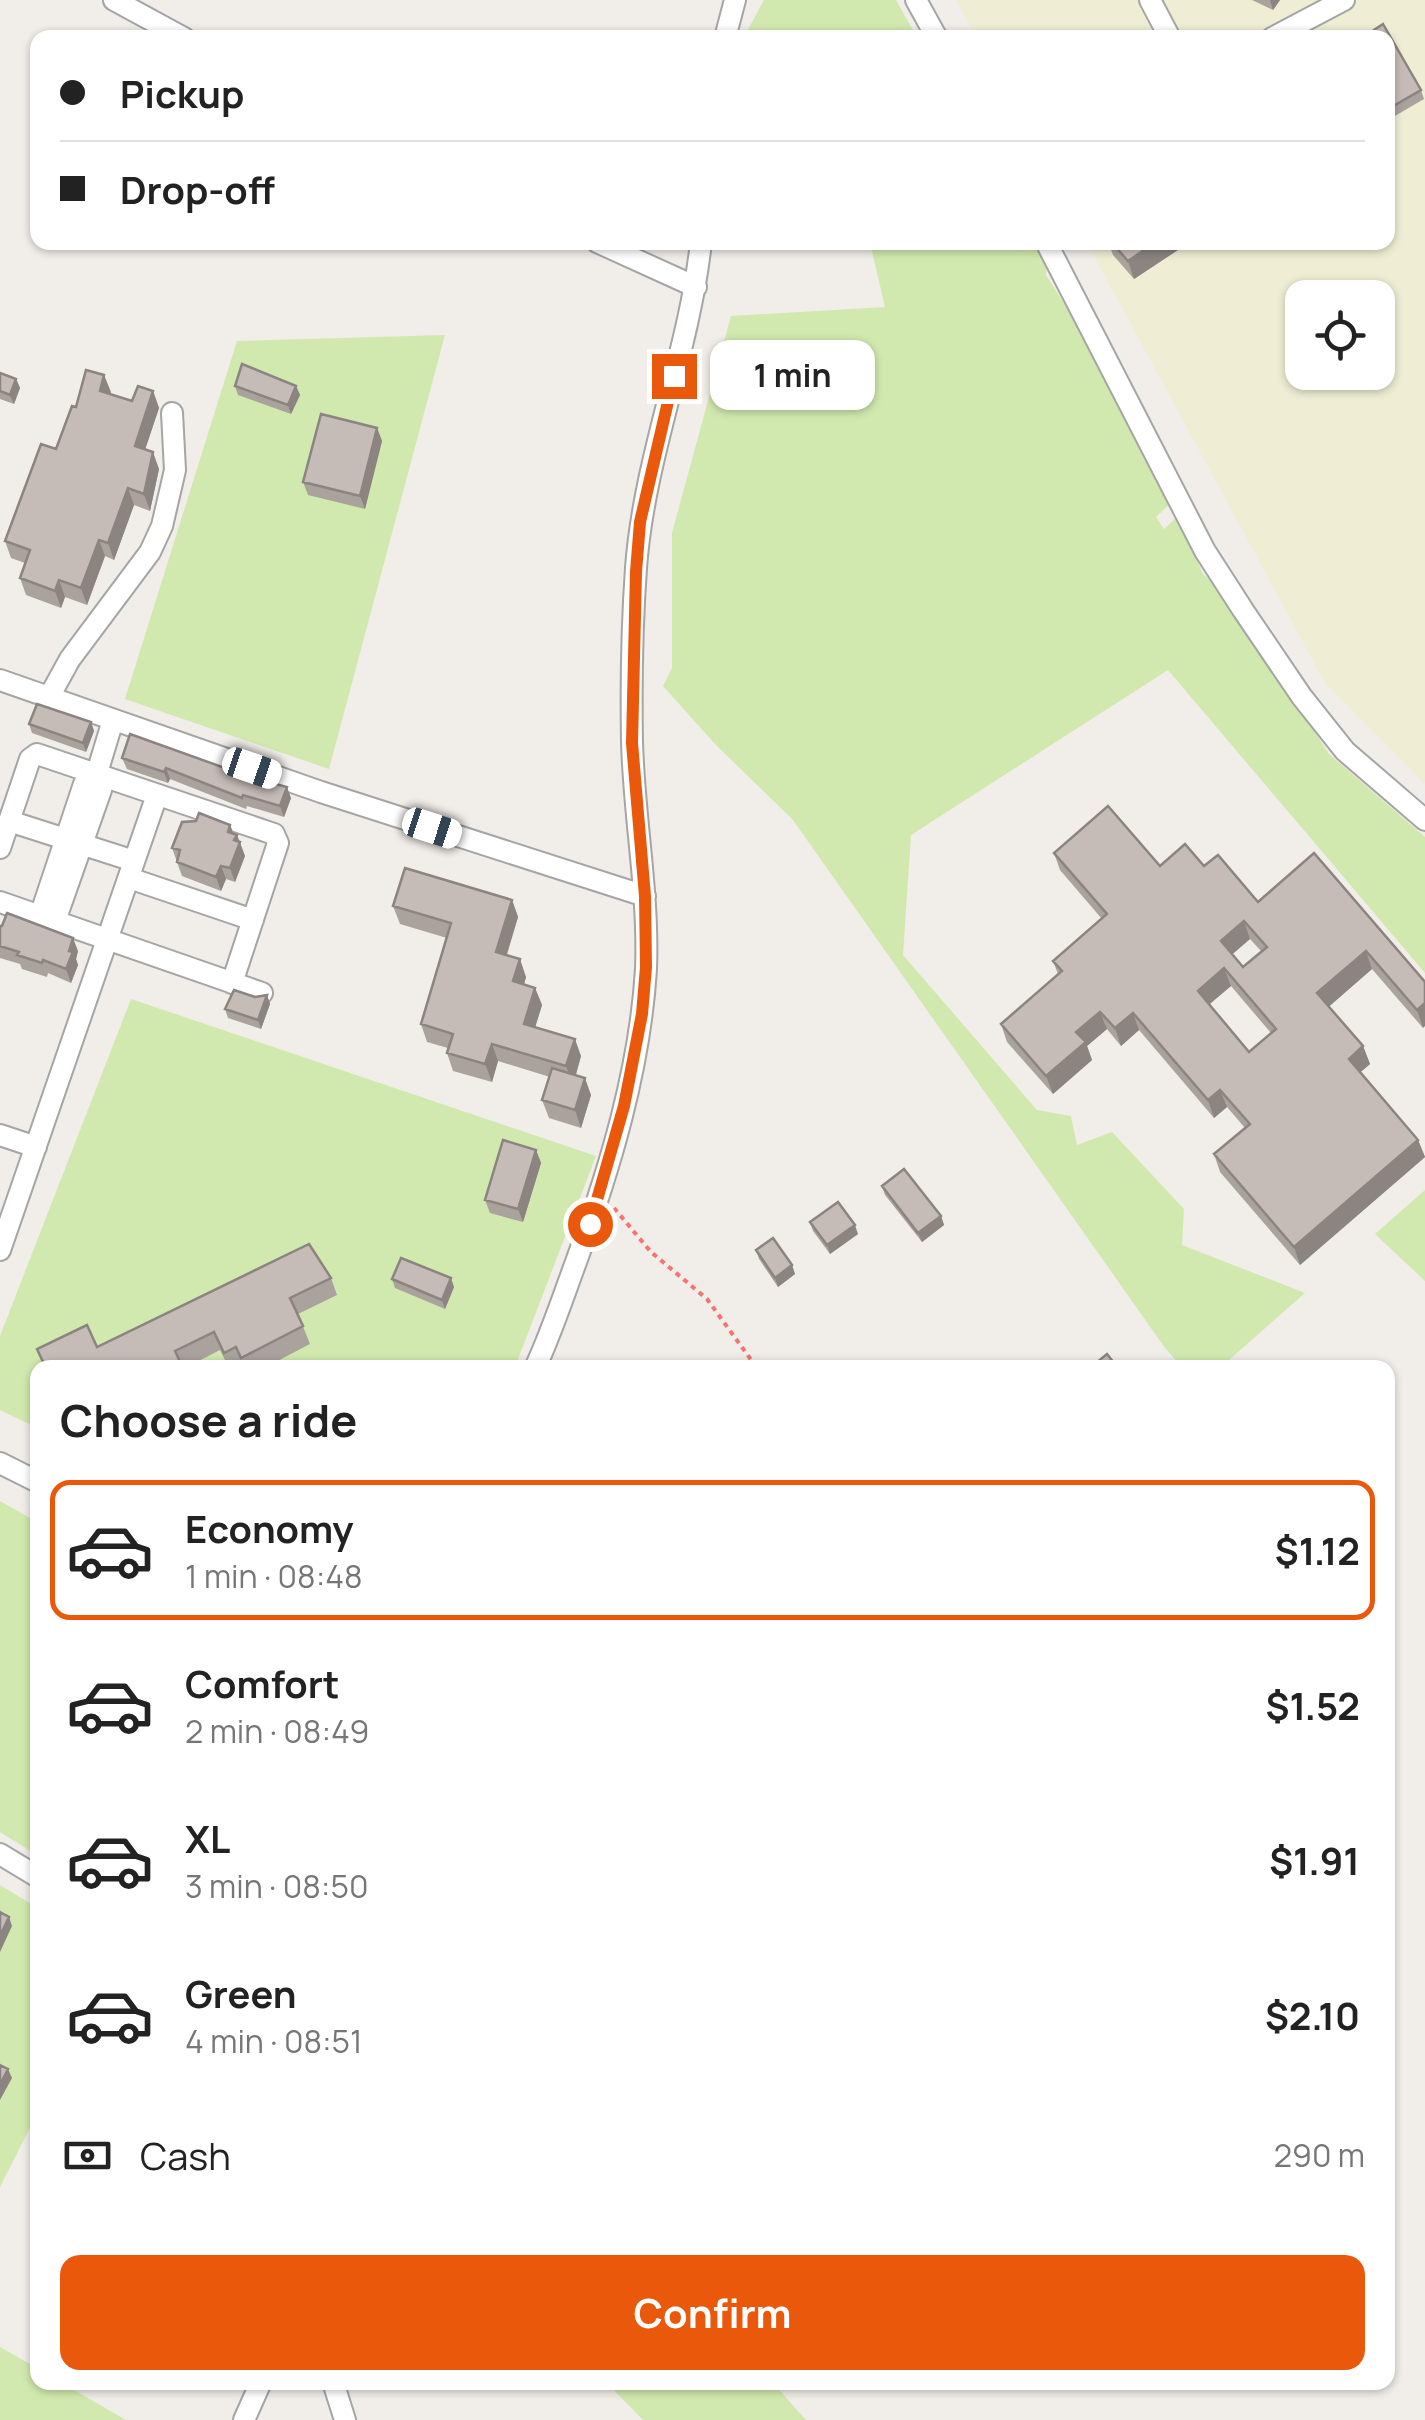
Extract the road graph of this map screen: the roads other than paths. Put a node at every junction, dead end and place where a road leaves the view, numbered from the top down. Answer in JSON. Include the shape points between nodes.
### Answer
{"nodes":[{"id":1,"x":114,"y":0,"type":"edge"},
{"id":2,"x":735,"y":0,"type":"edge"},
{"id":3,"x":916,"y":0,"type":"edge"},
{"id":4,"x":1150,"y":0,"type":"edge"},
{"id":5,"x":1344,"y":0,"type":"edge"},
{"id":6,"x":169,"y":30,"type":"edge"},
{"id":7,"x":727,"y":30,"type":"edge"},
{"id":8,"x":933,"y":30,"type":"edge"},
{"id":9,"x":1166,"y":30,"type":"edge"},
{"id":10,"x":1287,"y":30,"type":"edge"},
{"id":11,"x":615,"y":250,"type":"edge"},
{"id":12,"x":700,"y":250,"type":"edge"},
{"id":13,"x":1050,"y":250,"type":"edge"},
{"id":14,"x":696,"y":287,"type":"junction"},
{"id":15,"x":172,"y":413,"type":"dead end"},
{"id":16,"x":0,"y":680,"type":"edge"},
{"id":17,"x":49,"y":697,"type":"junction"},
{"id":18,"x":113,"y":720,"type":"junction"},
{"id":19,"x":97,"y":773,"type":"junction"},
{"id":20,"x":158,"y":795,"type":"junction"},
{"id":21,"x":1425,"y":820,"type":"edge"},
{"id":22,"x":9,"y":821,"type":"junction"},
{"id":23,"x":73,"y":842,"type":"junction"},
{"id":24,"x":0,"y":848,"type":"edge"},
{"id":25,"x":132,"y":870,"type":"junction"},
{"id":26,"x":645,"y":896,"type":"junction"},
{"id":27,"x":0,"y":902,"type":"edge"},
{"id":28,"x":48,"y":918,"type":"junction"},
{"id":29,"x":253,"y":920,"type":"junction"},
{"id":30,"x":107,"y":940,"type":"junction"},
{"id":31,"x":232,"y":983,"type":"junction"},
{"id":32,"x":262,"y":994,"type":"edge"},
{"id":33,"x":0,"y":1135,"type":"edge"},
{"id":34,"x":36,"y":1147,"type":"junction"},
{"id":35,"x":0,"y":1249,"type":"edge"},
{"id":36,"x":538,"y":1360,"type":"edge"},
{"id":37,"x":0,"y":1462,"type":"edge"},
{"id":38,"x":30,"y":1478,"type":"edge"},
{"id":39,"x":0,"y":1854,"type":"edge"},
{"id":40,"x":30,"y":1872,"type":"edge"},
{"id":41,"x":257,"y":2390,"type":"edge"},
{"id":42,"x":336,"y":2390,"type":"edge"},
{"id":43,"x":244,"y":2420,"type":"edge"},
{"id":44,"x":345,"y":2420,"type":"edge"}],
"edges":[{"from":1,"to":6,"type":"street"},
{"from":2,"to":7,"type":"street"},
{"from":3,"to":8,"type":"street"},
{"from":4,"to":9,"type":"street"},
{"from":5,"to":10,"type":"street"},
{"from":11,"to":14,"type":"street"},
{"from":12,"to":14,"type":"street"},
{"from":13,"to":21,"type":"street","via":[[1205,551],[1243,610],[1345,750]]},
{"from":14,"to":26,"type":"street","via":[[638,539],[632,743]]},
{"from":15,"to":17,"type":"street","via":[[175,470],[162,526]]},
{"from":16,"to":17,"type":"street"},
{"from":17,"to":18,"type":"street"},
{"from":18,"to":19,"type":"street"},
{"from":18,"to":26,"type":"street"},
{"from":19,"to":20,"type":"street"},
{"from":19,"to":22,"type":"street","via":[[32,755]]},
{"from":19,"to":23,"type":"street","via":[[84,784]]},
{"from":20,"to":25,"type":"street"},
{"from":20,"to":29,"type":"street","via":[[278,838]]},
{"from":22,"to":23,"type":"street"},
{"from":22,"to":24,"type":"street"},
{"from":23,"to":25,"type":"street"},
{"from":23,"to":28,"type":"street"},
{"from":25,"to":29,"type":"street"},
{"from":25,"to":30,"type":"street"},
{"from":26,"to":36,"type":"street","via":[[642,1014],[624,1106],[600,1193]]},
{"from":27,"to":28,"type":"street"},
{"from":28,"to":30,"type":"street"},
{"from":29,"to":31,"type":"street"},
{"from":30,"to":31,"type":"street"},
{"from":30,"to":34,"type":"street"},
{"from":31,"to":32,"type":"street"},
{"from":33,"to":34,"type":"street"},
{"from":34,"to":35,"type":"street"},
{"from":37,"to":38,"type":"street"},
{"from":39,"to":40,"type":"street"},
{"from":41,"to":43,"type":"street"},
{"from":42,"to":44,"type":"street"}]}
